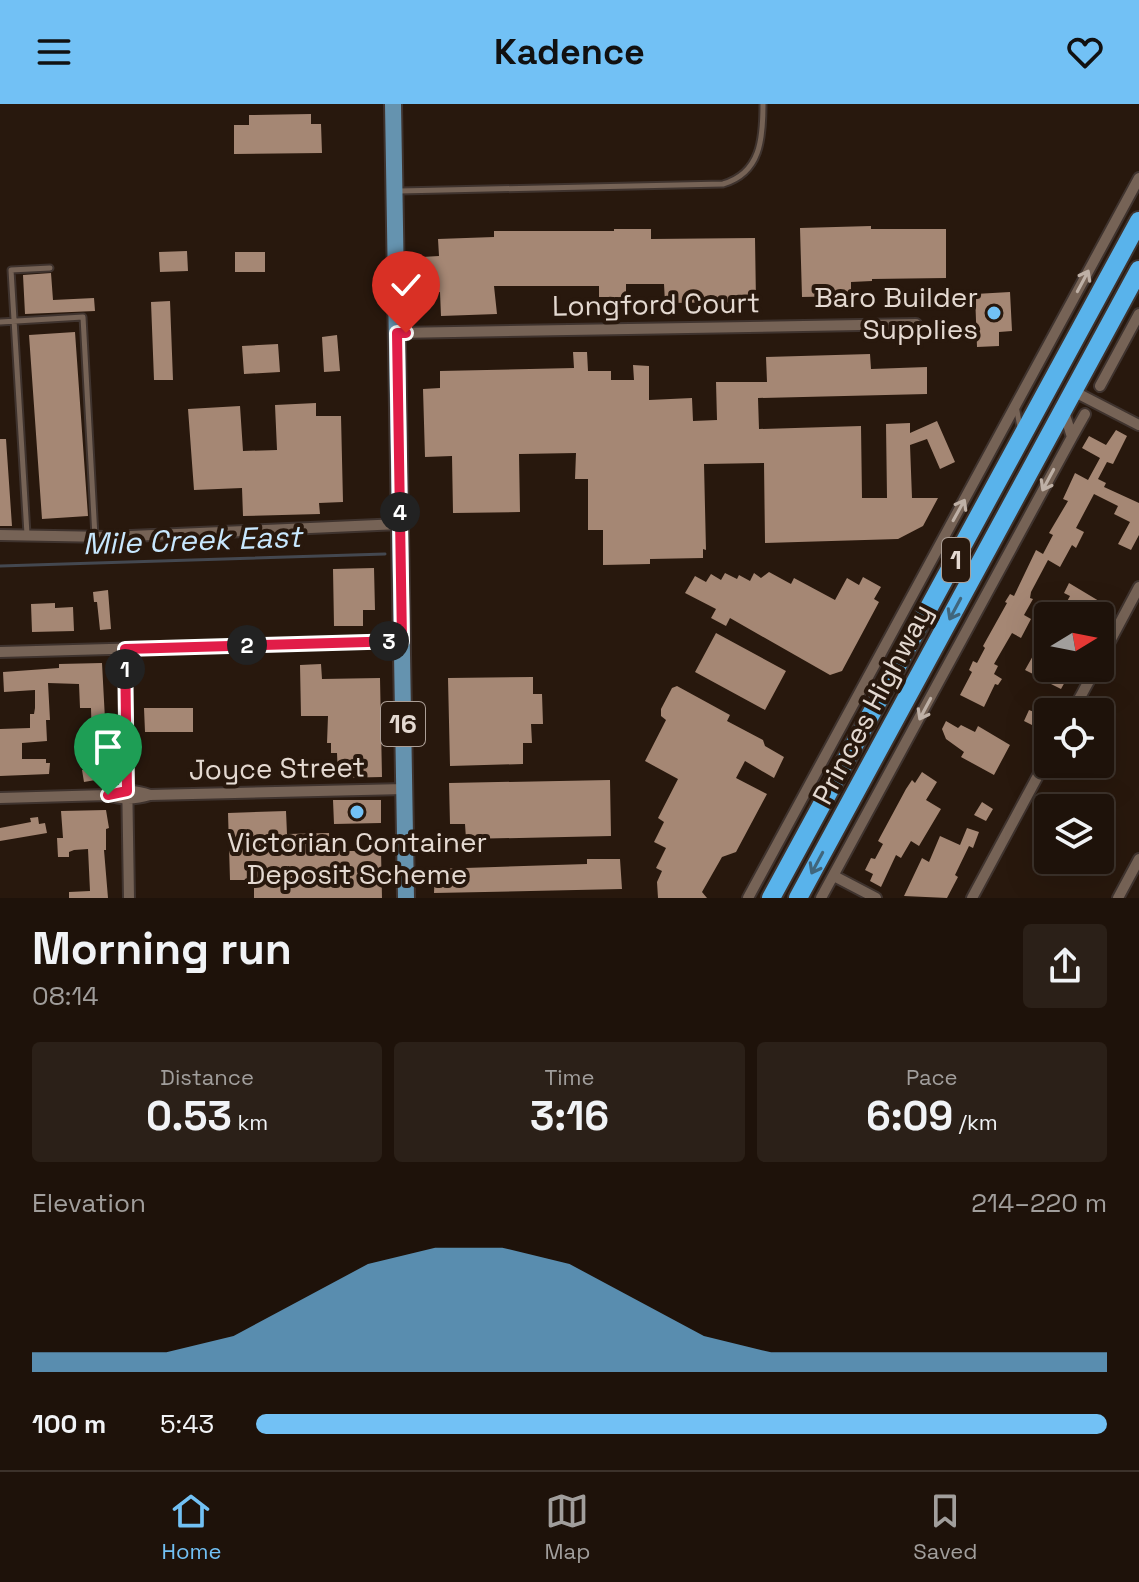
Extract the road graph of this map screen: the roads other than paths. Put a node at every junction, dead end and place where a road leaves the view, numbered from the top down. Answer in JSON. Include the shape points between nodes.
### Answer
{"nodes":[{"id":1,"x":393,"y":104,"type":"edge"},
{"id":2,"x":763,"y":104,"type":"edge"},
{"id":3,"x":1139,"y":178,"type":"edge"},
{"id":4,"x":394,"y":191,"type":"junction"},
{"id":5,"x":1119,"y":215,"type":"junction"},
{"id":6,"x":1138,"y":223,"type":"edge"},
{"id":7,"x":50,"y":268,"type":"dead end"},
{"id":8,"x":1139,"y":270,"type":"edge"},
{"id":9,"x":1139,"y":314,"type":"edge"},
{"id":10,"x":14,"y":321,"type":"junction"},
{"id":11,"x":0,"y":322,"type":"edge"},
{"id":12,"x":916,"y":324,"type":"dead end"},
{"id":13,"x":397,"y":333,"type":"junction"},
{"id":14,"x":1115,"y":358,"type":"junction"},
{"id":15,"x":1087,"y":367,"type":"junction"},
{"id":16,"x":1100,"y":386,"type":"dead end"},
{"id":17,"x":1026,"y":388,"type":"junction"},
{"id":18,"x":1044,"y":398,"type":"junction"},
{"id":19,"x":1067,"y":403,"type":"junction"},
{"id":20,"x":1016,"y":406,"type":"junction"},
{"id":21,"x":1085,"y":414,"type":"dead end"},
{"id":22,"x":1139,"y":425,"type":"edge"},
{"id":23,"x":1072,"y":437,"type":"junction"},
{"id":24,"x":1018,"y":444,"type":"junction"},
{"id":25,"x":400,"y":524,"type":"junction"},
{"id":26,"x":0,"y":535,"type":"edge"},
{"id":27,"x":27,"y":535,"type":"junction"},
{"id":28,"x":95,"y":537,"type":"junction"},
{"id":29,"x":923,"y":576,"type":"junction"},
{"id":30,"x":942,"y":585,"type":"junction"},
{"id":31,"x":1139,"y":587,"type":"edge"},
{"id":32,"x":1114,"y":634,"type":"edge"},
{"id":33,"x":402,"y":641,"type":"junction"},
{"id":34,"x":125,"y":649,"type":"junction"},
{"id":35,"x":0,"y":652,"type":"edge"},
{"id":36,"x":828,"y":750,"type":"junction"},
{"id":37,"x":846,"y":761,"type":"junction"},
{"id":38,"x":1037,"y":778,"type":"edge"},
{"id":39,"x":405,"y":789,"type":"junction"},
{"id":40,"x":127,"y":794,"type":"junction"},
{"id":41,"x":0,"y":798,"type":"edge"},
{"id":42,"x":783,"y":834,"type":"junction"},
{"id":43,"x":800,"y":845,"type":"junction"},
{"id":44,"x":1139,"y":859,"type":"edge"},
{"id":45,"x":834,"y":876,"type":"junction"},
{"id":46,"x":129,"y":898,"type":"edge"},
{"id":47,"x":406,"y":898,"type":"edge"},
{"id":48,"x":748,"y":898,"type":"edge"},
{"id":49,"x":771,"y":898,"type":"edge"},
{"id":50,"x":798,"y":898,"type":"edge"},
{"id":51,"x":821,"y":898,"type":"edge"},
{"id":52,"x":876,"y":898,"type":"edge"},
{"id":53,"x":972,"y":898,"type":"edge"},
{"id":54,"x":1118,"y":898,"type":"edge"}],
"edges":[{"from":1,"to":4,"type":"main road","number":"16"},
{"from":2,"to":4,"type":"lane","via":[[757,158],[744,173],[723,184]]},
{"from":3,"to":5,"type":"street","name":"Princes Highway"},
{"from":4,"to":13,"type":"main road","number":"16"},
{"from":5,"to":6,"type":"street","name":"Princes Highway"},
{"from":17,"to":5,"type":"street","name":"Princes Highway","one_way":true},
{"from":6,"to":18,"type":"highway","name":"Princes Highway","number":"1"},
{"from":7,"to":10,"type":"lane","via":[[11,270]]},
{"from":8,"to":15,"type":"highway","name":"Princes Highway","number":"1"},
{"from":9,"to":14,"type":"street"},
{"from":10,"to":11,"type":"lane"},
{"from":10,"to":27,"type":"lane"},
{"from":10,"to":28,"type":"lane","via":[[83,317]]},
{"from":12,"to":13,"type":"street","name":"Longford Court"},
{"from":13,"to":25,"type":"main road","number":"16"},
{"from":14,"to":15,"type":"street"},
{"from":14,"to":16,"type":"street"},
{"from":15,"to":19,"type":"highway","name":"Princes Highway","number":"1"},
{"from":17,"to":18,"type":"street"},
{"from":17,"to":20,"type":"street","name":"Princes Highway"},
{"from":18,"to":19,"type":"highway"},
{"from":18,"to":24,"type":"highway","name":"Princes Highway","number":"1"},
{"from":19,"to":22,"type":"street"},
{"from":19,"to":23,"type":"street"},
{"from":19,"to":50,"type":"highway","name":"Princes Highway","number":"1","one_way":true},
{"from":20,"to":24,"type":"lane"},
{"from":29,"to":20,"type":"street","name":"Princes Highway","one_way":true},
{"from":21,"to":23,"type":"street","name":"Princes Highway"},
{"from":23,"to":45,"type":"street","name":"Princes Highway","one_way":true},
{"from":24,"to":30,"type":"highway","name":"Princes Highway","number":"1"},
{"from":25,"to":28,"type":"street"},
{"from":25,"to":33,"type":"main road","number":"16"},
{"from":26,"to":27,"type":"street"},
{"from":27,"to":28,"type":"street"},
{"from":29,"to":30,"type":"street","name":"Princes Highway"},
{"from":29,"to":36,"type":"street","name":"Princes Highway"},
{"from":30,"to":37,"type":"highway","name":"Princes Highway","number":"1"},
{"from":31,"to":32,"type":"street"},
{"from":33,"to":34,"type":"street"},
{"from":33,"to":39,"type":"main road","number":"16"},
{"from":34,"to":35,"type":"street"},
{"from":34,"to":40,"type":"street"},
{"from":36,"to":37,"type":"street","name":"Princes Highway"},
{"from":36,"to":42,"type":"street","name":"Princes Highway"},
{"from":37,"to":43,"type":"highway","name":"Princes Highway","number":"1"},
{"from":38,"to":53,"type":"street"},
{"from":39,"to":40,"type":"street","name":"Joyce Street"},
{"from":39,"to":47,"type":"main road","number":"16"},
{"from":40,"to":41,"type":"street","name":"Joyce Street"},
{"from":40,"to":46,"type":"street"},
{"from":42,"to":43,"type":"street"},
{"from":42,"to":48,"type":"street","name":"Princes Highway"},
{"from":43,"to":49,"type":"highway","name":"Princes Highway","number":"1"},
{"from":44,"to":54,"type":"street"},
{"from":45,"to":51,"type":"street","name":"Princes Highway"},
{"from":45,"to":52,"type":"street"}]}
